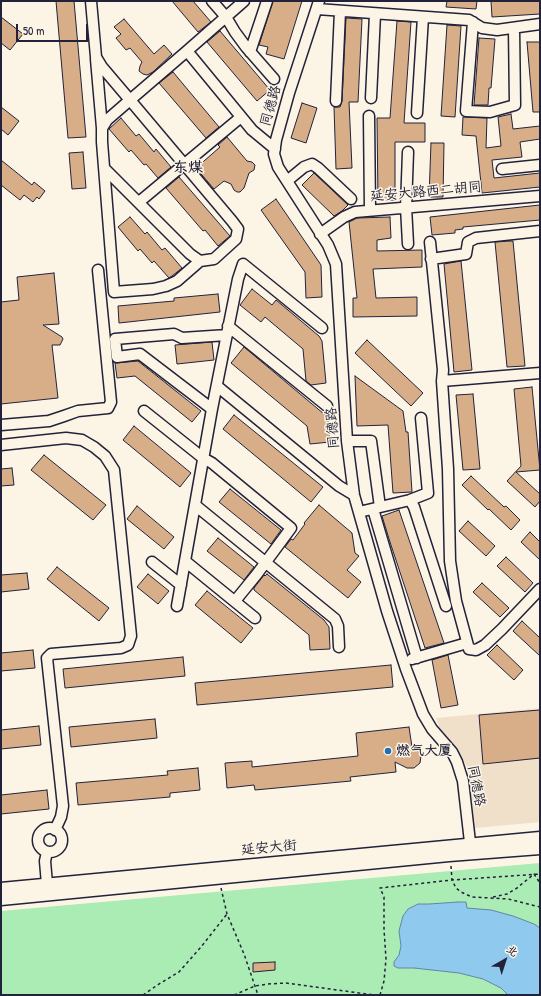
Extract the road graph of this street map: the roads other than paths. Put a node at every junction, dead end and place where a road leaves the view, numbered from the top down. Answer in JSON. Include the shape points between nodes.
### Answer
{"nodes":[{"id":1,"x":91,"y":1,"type":"edge"},
{"id":2,"x":212,"y":1,"type":"edge"},
{"id":3,"x":244,"y":1,"type":"edge"},
{"id":4,"x":266,"y":1,"type":"edge"},
{"id":5,"x":318,"y":5,"type":"edge"},
{"id":6,"x":340,"y":11,"type":"junction"},
{"id":7,"x":375,"y":14,"type":"junction"},
{"id":8,"x":226,"y":17,"type":"junction"},
{"id":9,"x":423,"y":17,"type":"junction"},
{"id":10,"x":473,"y":22,"type":"junction"},
{"id":11,"x":540,"y":24,"type":"edge"},
{"id":12,"x":514,"y":28,"type":"junction"},
{"id":13,"x":187,"y":51,"type":"junction"},
{"id":14,"x":250,"y":52,"type":"junction"},
{"id":15,"x":96,"y":57,"type":"junction"},
{"id":16,"x":274,"y":79,"type":"dead end"},
{"id":17,"x":371,"y":98,"type":"dead end"},
{"id":18,"x":130,"y":100,"type":"junction"},
{"id":19,"x":336,"y":101,"type":"dead end"},
{"id":20,"x":417,"y":113,"type":"dead end"},
{"id":21,"x":369,"y":116,"type":"dead end"},
{"id":22,"x":241,"y":117,"type":"junction"},
{"id":23,"x":102,"y":128,"type":"junction"},
{"id":24,"x":275,"y":149,"type":"junction"},
{"id":25,"x":408,"y":152,"type":"dead end"},
{"id":26,"x":185,"y":165,"type":"junction"},
{"id":27,"x":540,"y":165,"type":"edge"},
{"id":28,"x":104,"y":168,"type":"junction"},
{"id":29,"x":502,"y":169,"type":"dead end"},
{"id":30,"x":287,"y":181,"type":"junction"},
{"id":31,"x":540,"y":196,"type":"edge"},
{"id":32,"x":351,"y":198,"type":"dead end"},
{"id":33,"x":139,"y":202,"type":"junction"},
{"id":34,"x":406,"y":207,"type":"junction"},
{"id":35,"x":370,"y":210,"type":"junction"},
{"id":36,"x":540,"y":231,"type":"edge"},
{"id":37,"x":320,"y":234,"type":"junction"},
{"id":38,"x":430,"y":242,"type":"dead end"},
{"id":39,"x":408,"y":244,"type":"dead end"},
{"id":40,"x":431,"y":259,"type":"junction"},
{"id":41,"x":200,"y":261,"type":"junction"},
{"id":42,"x":98,"y":270,"type":"dead end"},
{"id":43,"x":322,"y":328,"type":"dead end"},
{"id":44,"x":228,"y":330,"type":"junction"},
{"id":45,"x":540,"y":373,"type":"edge"},
{"id":46,"x":442,"y":381,"type":"junction"},
{"id":47,"x":217,"y":386,"type":"junction"},
{"id":48,"x":327,"y":406,"type":"dead end"},
{"id":49,"x":212,"y":409,"type":"junction"},
{"id":50,"x":144,"y":411,"type":"dead end"},
{"id":51,"x":421,"y":418,"type":"dead end"},
{"id":52,"x":1,"y":425,"type":"edge"},
{"id":53,"x":347,"y":441,"type":"junction"},
{"id":54,"x":1,"y":445,"type":"edge"},
{"id":55,"x":203,"y":458,"type":"junction"},
{"id":56,"x":354,"y":495,"type":"junction"},
{"id":57,"x":410,"y":500,"type":"junction"},
{"id":58,"x":195,"y":505,"type":"junction"},
{"id":59,"x":376,"y":508,"type":"junction"},
{"id":60,"x":359,"y":512,"type":"junction"},
{"id":61,"x":185,"y":561,"type":"junction"},
{"id":62,"x":152,"y":562,"type":"dead end"},
{"id":63,"x":266,"y":562,"type":"junction"},
{"id":64,"x":181,"y":585,"type":"junction"},
{"id":65,"x":540,"y":589,"type":"edge"},
{"id":66,"x":235,"y":601,"type":"junction"},
{"id":67,"x":177,"y":606,"type":"dead end"},
{"id":68,"x":446,"y":606,"type":"dead end"},
{"id":69,"x":255,"y":618,"type":"dead end"},
{"id":70,"x":468,"y":643,"type":"junction"},
{"id":71,"x":339,"y":647,"type":"dead end"},
{"id":72,"x":417,"y":658,"type":"junction"},
{"id":73,"x":403,"y":661,"type":"junction"},
{"id":74,"x":55,"y":830,"type":"junction"},
{"id":75,"x":540,"y":838,"type":"edge"},
{"id":76,"x":540,"y":848,"type":"edge"},
{"id":77,"x":470,"y":849,"type":"junction"},
{"id":78,"x":47,"y":852,"type":"junction"},
{"id":79,"x":47,"y":884,"type":"junction"},
{"id":80,"x":1,"y":889,"type":"edge"},
{"id":81,"x":1,"y":898,"type":"edge"}],
"edges":[{"from":1,"to":15,"type":"street"},
{"from":2,"to":8,"type":"street"},
{"from":3,"to":8,"type":"street"},
{"from":4,"to":14,"type":"street"},
{"from":5,"to":6,"type":"street"},
{"from":5,"to":24,"type":"street","name":"同德路","via":[[289,93]]},
{"from":6,"to":7,"type":"street"},
{"from":6,"to":19,"type":"street"},
{"from":7,"to":9,"type":"street"},
{"from":7,"to":17,"type":"street"},
{"from":8,"to":13,"type":"street"},
{"from":8,"to":14,"type":"street"},
{"from":9,"to":10,"type":"street"},
{"from":9,"to":20,"type":"street"},
{"from":10,"to":12,"type":"street","via":[[482,28]]},
{"from":10,"to":12,"type":"street","via":[[466,111],[490,112],[515,105]]},
{"from":11,"to":12,"type":"street"},
{"from":13,"to":18,"type":"street"},
{"from":13,"to":22,"type":"street"},
{"from":14,"to":16,"type":"street"},
{"from":15,"to":18,"type":"street"},
{"from":15,"to":23,"type":"street"},
{"from":18,"to":23,"type":"street","via":[[107,120]]},
{"from":18,"to":26,"type":"street"},
{"from":21,"to":35,"type":"street"},
{"from":22,"to":24,"type":"street"},
{"from":22,"to":26,"type":"street"},
{"from":23,"to":28,"type":"street"},
{"from":24,"to":30,"type":"street","name":"同德路","via":[[278,167]]},
{"from":25,"to":34,"type":"street"},
{"from":26,"to":33,"type":"street"},
{"from":26,"to":41,"type":"street","via":[[238,229],[236,239],[214,259]]},
{"from":27,"to":29,"type":"street"},
{"from":28,"to":33,"type":"street"},
{"from":28,"to":41,"type":"street","via":[[114,292],[166,286],[177,281]]},
{"from":30,"to":32,"type":"street","via":[[304,167],[312,164]]},
{"from":30,"to":37,"type":"street","name":"同德路"},
{"from":31,"to":34,"type":"street","name":"延安大路西二胡同"},
{"from":33,"to":41,"type":"street"},
{"from":34,"to":35,"type":"street","name":"延安大路西二胡同"},
{"from":34,"to":39,"type":"street"},
{"from":35,"to":37,"type":"street","name":"延安大路西二胡同","via":[[344,217]]},
{"from":36,"to":40,"type":"street","via":[[476,238],[468,242],[466,254]]},
{"from":37,"to":53,"type":"street","name":"同德路","via":[[336,264]]},
{"from":38,"to":40,"type":"street"},
{"from":40,"to":46,"type":"street"},
{"from":42,"to":52,"type":"street","via":[[111,402],[108,408],[78,411],[50,421]]},
{"from":43,"to":44,"type":"street","via":[[243,264]]},
{"from":44,"to":47,"type":"street"},
{"from":44,"to":48,"type":"street"},
{"from":44,"to":49,"type":"street","via":[[182,338],[174,334],[115,339],[117,357],[140,354]]},
{"from":45,"to":46,"type":"street"},
{"from":46,"to":70,"type":"street","via":[[448,469],[450,561],[456,601]]},
{"from":47,"to":49,"type":"street"},
{"from":47,"to":56,"type":"street","via":[[339,486]]},
{"from":49,"to":55,"type":"street"},
{"from":50,"to":55,"type":"street"},
{"from":51,"to":57,"type":"street","via":[[428,493]]},
{"from":53,"to":56,"type":"street","name":"同德路"},
{"from":53,"to":59,"type":"street","via":[[371,441]]},
{"from":54,"to":74,"type":"street","via":[[66,438],[82,440],[105,456],[114,470],[131,636],[128,645],[121,648],[51,654],[47,658],[63,806]]},
{"from":55,"to":58,"type":"street"},
{"from":55,"to":63,"type":"street","via":[[291,528]]},
{"from":56,"to":60,"type":"street","name":"同德路"},
{"from":57,"to":59,"type":"street"},
{"from":57,"to":68,"type":"street"},
{"from":58,"to":61,"type":"street"},
{"from":58,"to":63,"type":"street"},
{"from":59,"to":60,"type":"street"},
{"from":59,"to":72,"type":"street"},
{"from":60,"to":73,"type":"street","name":"同德路"},
{"from":61,"to":64,"type":"street"},
{"from":61,"to":66,"type":"street"},
{"from":62,"to":64,"type":"street"},
{"from":63,"to":66,"type":"street"},
{"from":63,"to":71,"type":"street","via":[[335,619]]},
{"from":64,"to":67,"type":"street"},
{"from":65,"to":70,"type":"street","via":[[485,645],[476,650],[469,649]]},
{"from":66,"to":69,"type":"street"},
{"from":70,"to":72,"type":"street"},
{"from":72,"to":73,"type":"street"},
{"from":73,"to":77,"type":"street","name":"同德路","via":[[423,714],[457,762],[463,781]]},
{"from":74,"to":78,"type":"street","via":[[61,836],[61,845],[55,851]]},
{"from":74,"to":78,"type":"street","via":[[44,830],[39,835],[40,847]]},
{"from":75,"to":77,"type":"main road","name":"延安大街"},
{"from":76,"to":77,"type":"main road","name":"延安大街"},
{"from":77,"to":79,"type":"main road","name":"延安大街"},
{"from":77,"to":81,"type":"main road","name":"延安大街","via":[[450,855]]},
{"from":78,"to":79,"type":"street"},
{"from":79,"to":80,"type":"main road","name":"延安大街"}]}
